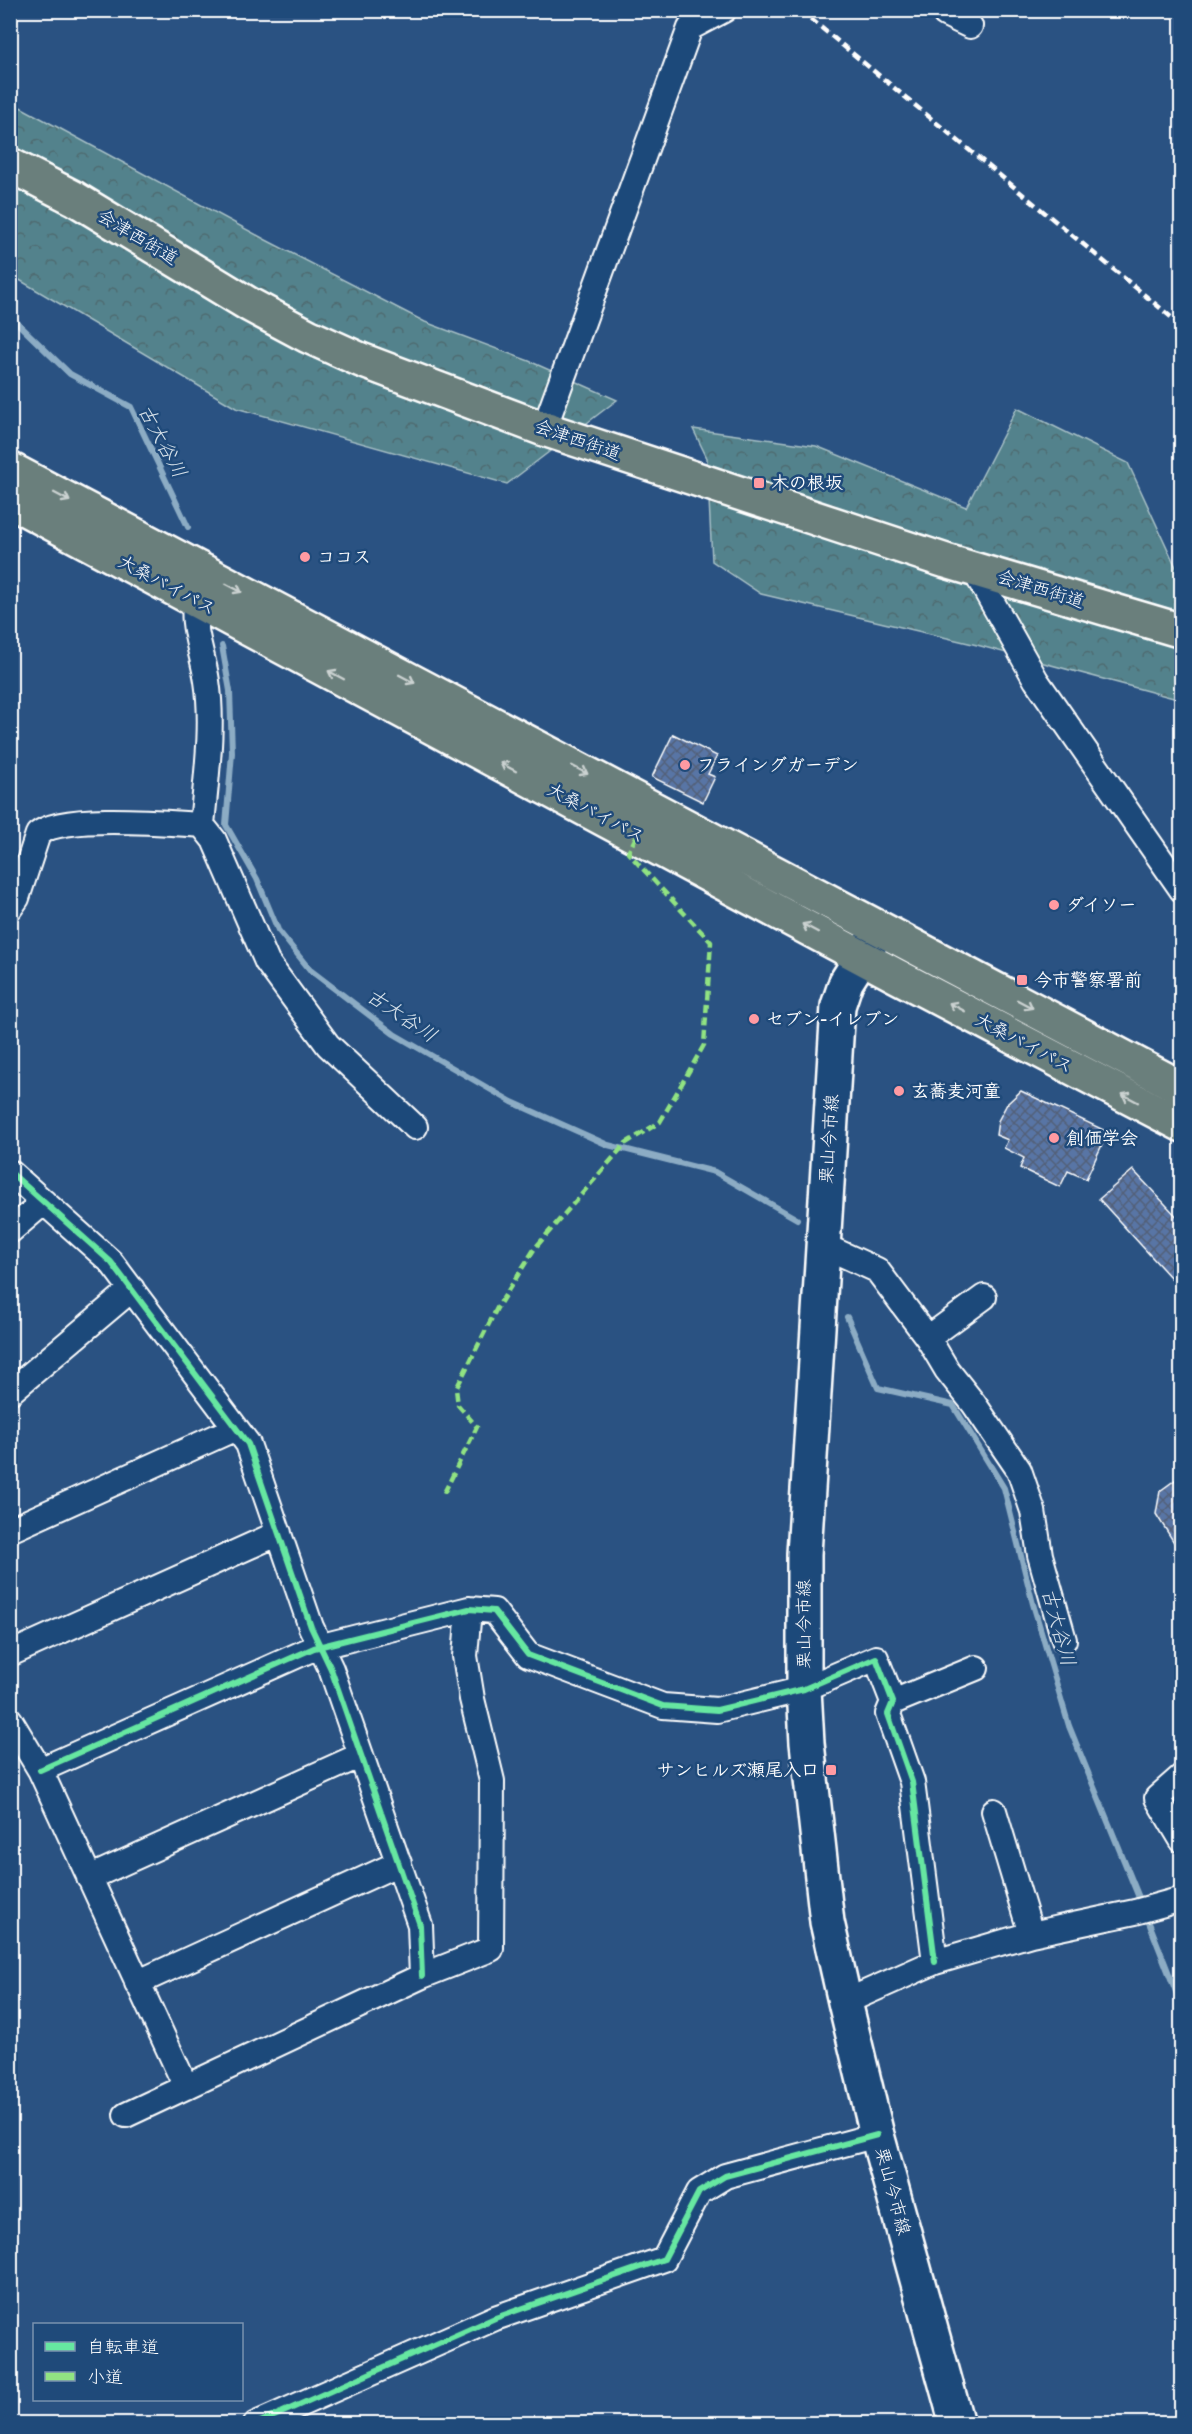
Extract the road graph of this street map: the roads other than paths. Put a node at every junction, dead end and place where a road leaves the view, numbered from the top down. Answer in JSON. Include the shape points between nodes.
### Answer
{"nodes":[{"id":1,"x":724,"y":10,"type":"edge"},
{"id":2,"x":943,"y":10,"type":"edge"},
{"id":3,"x":970,"y":26,"type":"dead end"},
{"id":4,"x":10,"y":165,"type":"edge"},
{"id":5,"x":544,"y":429,"type":"junction"},
{"id":6,"x":10,"y":469,"type":"edge"},
{"id":7,"x":10,"y":501,"type":"edge"},
{"id":8,"x":973,"y":568,"type":"junction"},
{"id":9,"x":199,"y":586,"type":"junction"},
{"id":10,"x":1182,"y":631,"type":"edge"},
{"id":11,"x":202,"y":825,"type":"junction"},
{"id":12,"x":1182,"y":890,"type":"edge"},
{"id":13,"x":10,"y":908,"type":"edge"},
{"id":14,"x":880,"y":927,"type":"junction"},
{"id":15,"x":861,"y":957,"type":"junction"},
{"id":16,"x":1182,"y":1088,"type":"edge"},
{"id":17,"x":1182,"y":1125,"type":"edge"},
{"id":18,"x":415,"y":1127,"type":"dead end"},
{"id":19,"x":10,"y":1172,"type":"edge"},
{"id":20,"x":44,"y":1202,"type":"junction"},
{"id":21,"x":10,"y":1231,"type":"edge"},
{"id":22,"x":822,"y":1245,"type":"junction"},
{"id":23,"x":132,"y":1289,"type":"junction"},
{"id":24,"x":984,"y":1297,"type":"dead end"},
{"id":25,"x":928,"y":1338,"type":"junction"},
{"id":26,"x":10,"y":1392,"type":"edge"},
{"id":27,"x":236,"y":1428,"type":"junction"},
{"id":28,"x":10,"y":1530,"type":"edge"},
{"id":29,"x":279,"y":1533,"type":"junction"},
{"id":30,"x":469,"y":1609,"type":"junction"},
{"id":31,"x":1064,"y":1640,"type":"dead end"},
{"id":32,"x":321,"y":1646,"type":"junction"},
{"id":33,"x":10,"y":1654,"type":"edge"},
{"id":34,"x":976,"y":1668,"type":"dead end"},
{"id":35,"x":804,"y":1689,"type":"junction"},
{"id":36,"x":894,"y":1702,"type":"junction"},
{"id":37,"x":10,"y":1720,"type":"edge"},
{"id":38,"x":361,"y":1755,"type":"junction"},
{"id":39,"x":40,"y":1770,"type":"junction"},
{"id":40,"x":1182,"y":1776,"type":"edge"},
{"id":41,"x":994,"y":1811,"type":"dead end"},
{"id":42,"x":1182,"y":1840,"type":"edge"},
{"id":43,"x":399,"y":1863,"type":"junction"},
{"id":44,"x":89,"y":1878,"type":"junction"},
{"id":45,"x":1182,"y":1899,"type":"edge"},
{"id":46,"x":1031,"y":1934,"type":"junction"},
{"id":47,"x":935,"y":1962,"type":"junction"},
{"id":48,"x":422,"y":1976,"type":"junction"},
{"id":49,"x":137,"y":1983,"type":"junction"},
{"id":50,"x":845,"y":2002,"type":"junction"},
{"id":51,"x":186,"y":2087,"type":"junction"},
{"id":52,"x":126,"y":2115,"type":"dead end"},
{"id":53,"x":878,"y":2135,"type":"junction"},
{"id":54,"x":256,"y":2424,"type":"edge"},
{"id":55,"x":957,"y":2424,"type":"edge"}],
"edges":[{"from":1,"to":5,"type":"street","via":[[690,28]]},
{"from":2,"to":3,"type":"street"},
{"from":4,"to":5,"type":"highway","name":"会津西街道","via":[[74,198],[308,336]]},
{"from":5,"to":8,"type":"highway","name":"会津西街道"},
{"from":6,"to":9,"type":"highway","name":"大桑バイパス","one_way":true},
{"from":7,"to":9,"type":"highway","name":"大桑バイパス"},
{"from":8,"to":10,"type":"highway","name":"会津西街道"},
{"from":8,"to":12,"type":"street","via":[[1036,680]]},
{"from":9,"to":11,"type":"street","via":[[194,632],[207,682],[208,760]]},
{"from":9,"to":14,"type":"highway","name":"大桑バイパス","one_way":true},
{"from":15,"to":9,"type":"highway","name":"大桑バイパス","one_way":true},
{"from":11,"to":13,"type":"street","via":[[93,821],[46,826],[38,834]]},
{"from":11,"to":18,"type":"street","via":[[214,840],[267,962],[328,1045]]},
{"from":14,"to":15,"type":"main road","name":"栗山今市線"},
{"from":14,"to":16,"type":"highway","name":"大桑バイパス","one_way":true},
{"from":17,"to":15,"type":"highway","name":"大桑バイパス","one_way":true},
{"from":15,"to":22,"type":"main road","name":"栗山今市線","via":[[838,1006]]},
{"from":19,"to":20,"type":"street"},
{"from":20,"to":21,"type":"street"},
{"from":20,"to":23,"type":"street","via":[[111,1262]]},
{"from":22,"to":25,"type":"street","via":[[877,1270]]},
{"from":22,"to":35,"type":"main road","name":"栗山今市線","via":[[804,1554]]},
{"from":23,"to":26,"type":"street"},
{"from":23,"to":27,"type":"street"},
{"from":24,"to":25,"type":"street"},
{"from":25,"to":31,"type":"street","via":[[1019,1470],[1033,1511],[1040,1555]]},
{"from":27,"to":28,"type":"street"},
{"from":27,"to":29,"type":"street","via":[[248,1444]]},
{"from":29,"to":32,"type":"street"},
{"from":29,"to":33,"type":"street"},
{"from":30,"to":32,"type":"street"},
{"from":30,"to":35,"type":"street","via":[[494,1611],[528,1654],[663,1706],[717,1710]]},
{"from":30,"to":48,"type":"street","via":[[465,1656],[492,1780],[490,1949]]},
{"from":32,"to":38,"type":"street"},
{"from":32,"to":39,"type":"street"},
{"from":34,"to":36,"type":"street"},
{"from":35,"to":36,"type":"street","via":[[876,1658]]},
{"from":35,"to":50,"type":"main road","name":"栗山今市線","via":[[827,1922]]},
{"from":36,"to":47,"type":"street","via":[[888,1714],[912,1782]]},
{"from":37,"to":39,"type":"street"},
{"from":38,"to":43,"type":"street"},
{"from":38,"to":44,"type":"street"},
{"from":39,"to":44,"type":"street"},
{"from":40,"to":42,"type":"street","via":[[1157,1798]]},
{"from":41,"to":46,"type":"street"},
{"from":43,"to":48,"type":"street","via":[[420,1924]]},
{"from":43,"to":49,"type":"street"},
{"from":44,"to":49,"type":"street"},
{"from":45,"to":46,"type":"street"},
{"from":46,"to":47,"type":"street"},
{"from":47,"to":50,"type":"street"},
{"from":48,"to":51,"type":"street"},
{"from":49,"to":51,"type":"street"},
{"from":50,"to":53,"type":"main road","name":"栗山今市線"},
{"from":51,"to":52,"type":"street"},
{"from":53,"to":54,"type":"street","via":[[725,2176],[699,2192],[664,2259],[495,2319]]},
{"from":53,"to":55,"type":"main road","name":"栗山今市線"}]}
